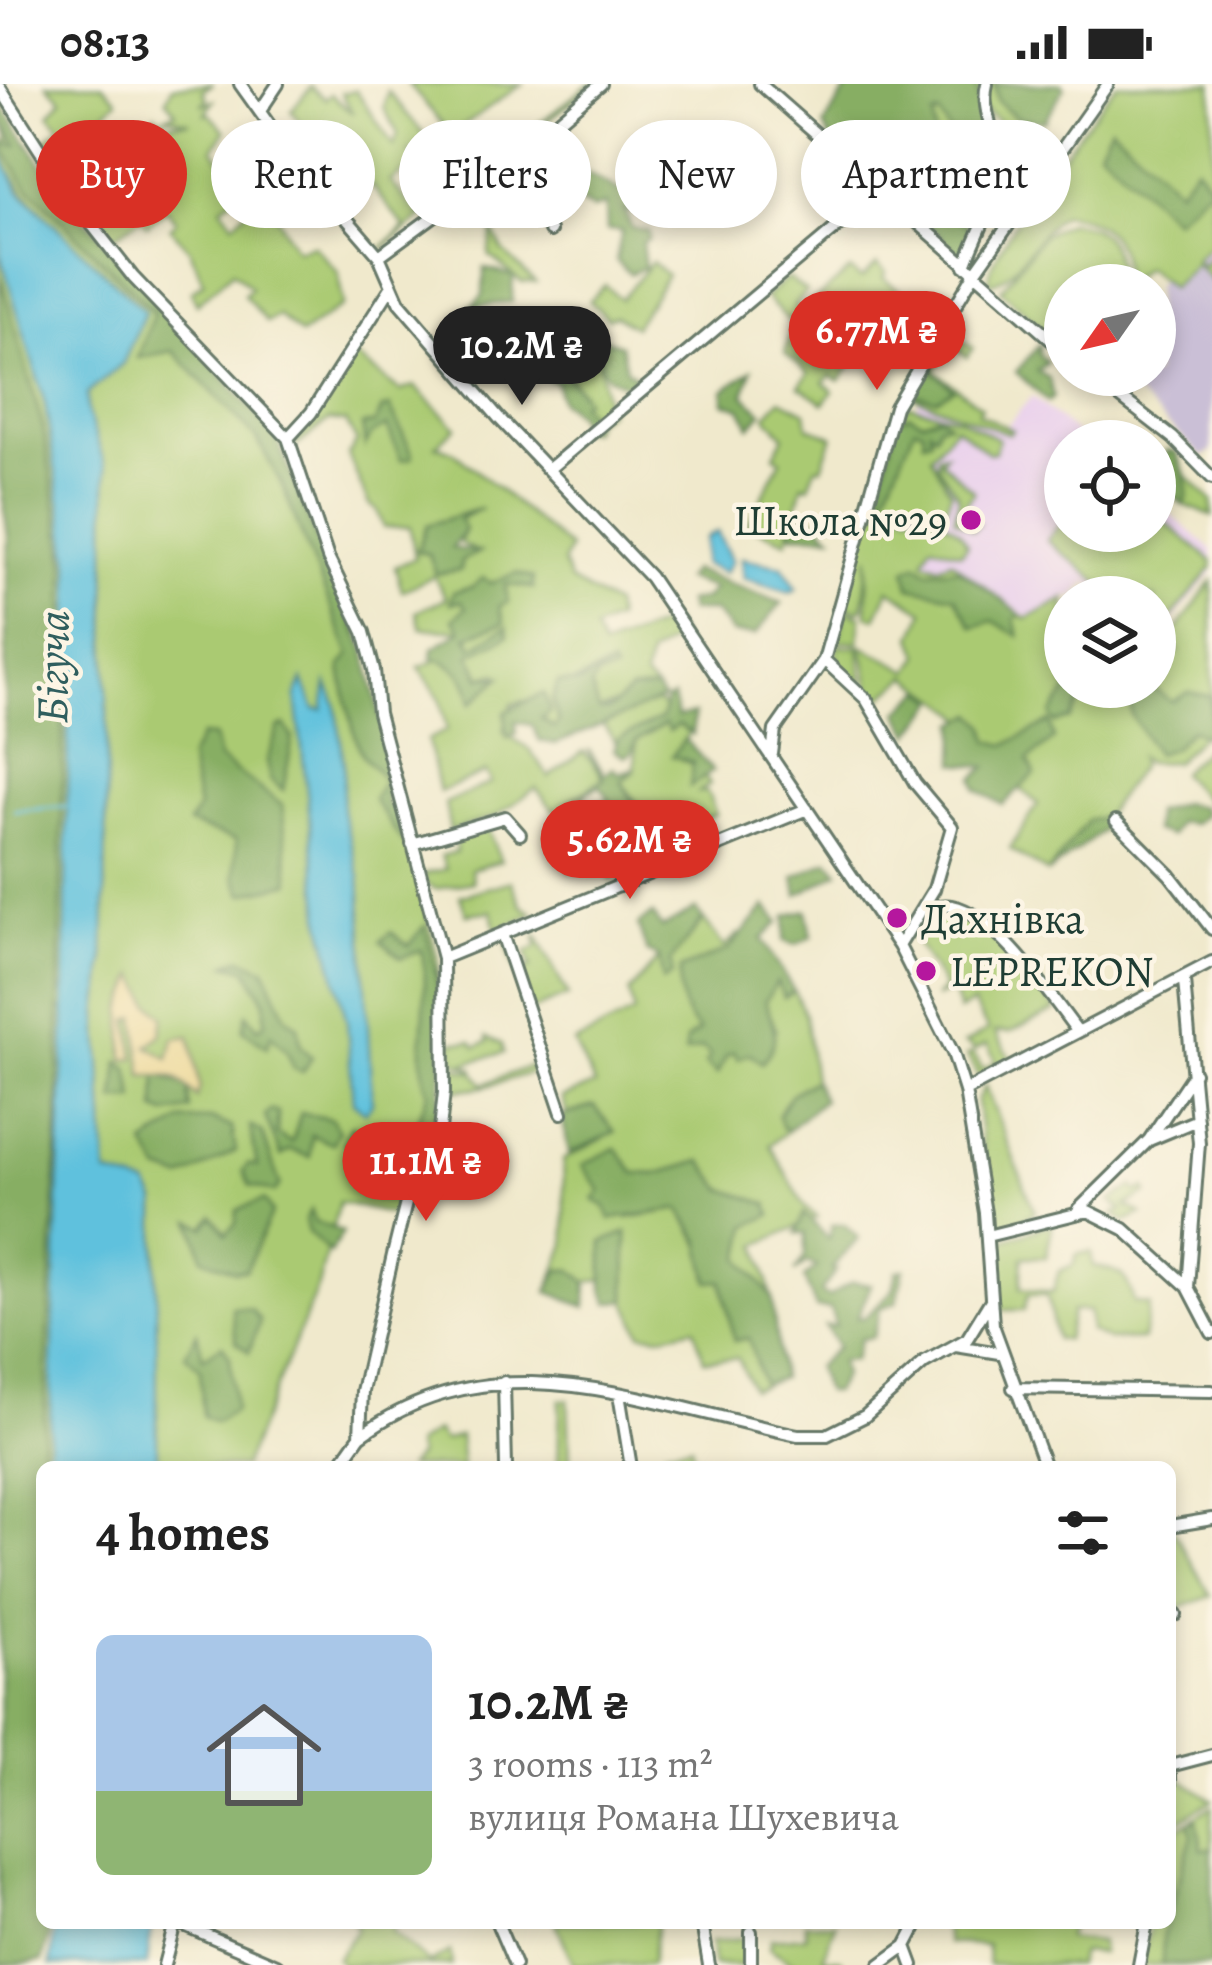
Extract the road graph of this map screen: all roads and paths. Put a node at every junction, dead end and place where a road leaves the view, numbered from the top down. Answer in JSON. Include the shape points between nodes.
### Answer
{"nodes":[{"id":1,"x":240,"y":84,"type":"edge"},
{"id":2,"x":278,"y":84,"type":"edge"},
{"id":3,"x":602,"y":84,"type":"edge"},
{"id":4,"x":760,"y":84,"type":"edge"},
{"id":5,"x":987,"y":84,"type":"edge"},
{"id":6,"x":1108,"y":84,"type":"edge"},
{"id":7,"x":0,"y":88,"type":"edge"},
{"id":8,"x":260,"y":111,"type":"junction"},
{"id":9,"x":559,"y":120,"type":"edge"},
{"id":10,"x":801,"y":121,"type":"edge"},
{"id":11,"x":417,"y":228,"type":"edge"},
{"id":12,"x":549,"y":228,"type":"edge"},
{"id":13,"x":836,"y":228,"type":"edge"},
{"id":14,"x":922,"y":228,"type":"edge"},
{"id":15,"x":550,"y":231,"type":"dead end"},
{"id":16,"x":379,"y":256,"type":"junction"},
{"id":17,"x":969,"y":270,"type":"junction"},
{"id":18,"x":390,"y":289,"type":"junction"},
{"id":19,"x":1044,"y":334,"type":"edge"},
{"id":20,"x":1119,"y":396,"type":"edge"},
{"id":21,"x":288,"y":439,"type":"junction"},
{"id":22,"x":549,"y":469,"type":"junction"},
{"id":23,"x":1212,"y":478,"type":"edge"},
{"id":24,"x":824,"y":660,"type":"junction"},
{"id":25,"x":778,"y":726,"type":"junction"},
{"id":26,"x":754,"y":727,"type":"junction"},
{"id":27,"x":772,"y":754,"type":"junction"},
{"id":28,"x":808,"y":809,"type":"junction"},
{"id":29,"x":1115,"y":821,"type":"dead end"},
{"id":30,"x":520,"y":834,"type":"dead end"},
{"id":31,"x":412,"y":844,"type":"junction"},
{"id":32,"x":924,"y":908,"type":"junction"},
{"id":33,"x":1212,"y":928,"type":"edge"},
{"id":34,"x":502,"y":934,"type":"junction"},
{"id":35,"x":899,"y":946,"type":"junction"},
{"id":36,"x":442,"y":958,"type":"junction"},
{"id":37,"x":1212,"y":962,"type":"edge"},
{"id":38,"x":1184,"y":981,"type":"junction"},
{"id":39,"x":1078,"y":1032,"type":"junction"},
{"id":40,"x":1194,"y":1073,"type":"junction"},
{"id":41,"x":965,"y":1091,"type":"junction"},
{"id":42,"x":562,"y":1113,"type":"dead end"},
{"id":43,"x":1198,"y":1120,"type":"junction"},
{"id":44,"x":1149,"y":1140,"type":"junction"},
{"id":45,"x":1079,"y":1209,"type":"junction"},
{"id":46,"x":988,"y":1236,"type":"junction"},
{"id":47,"x":1188,"y":1287,"type":"junction"},
{"id":48,"x":991,"y":1300,"type":"junction"},
{"id":49,"x":1212,"y":1333,"type":"edge"},
{"id":50,"x":954,"y":1346,"type":"junction"},
{"id":51,"x":999,"y":1353,"type":"junction"},
{"id":52,"x":504,"y":1382,"type":"junction"},
{"id":53,"x":1013,"y":1388,"type":"junction"},
{"id":54,"x":1212,"y":1390,"type":"edge"},
{"id":55,"x":620,"y":1394,"type":"junction"},
{"id":56,"x":362,"y":1395,"type":"junction"},
{"id":57,"x":388,"y":1416,"type":"junction"},
{"id":58,"x":360,"y":1436,"type":"junction"},
{"id":59,"x":342,"y":1461,"type":"edge"},
{"id":60,"x":506,"y":1461,"type":"edge"},
{"id":61,"x":630,"y":1461,"type":"edge"},
{"id":62,"x":1043,"y":1461,"type":"edge"},
{"id":63,"x":1212,"y":1519,"type":"edge"},
{"id":64,"x":1176,"y":1525,"type":"edge"},
{"id":65,"x":1212,"y":1755,"type":"edge"},
{"id":66,"x":1176,"y":1766,"type":"edge"},
{"id":67,"x":175,"y":1929,"type":"edge"},
{"id":68,"x":191,"y":1929,"type":"edge"},
{"id":69,"x":499,"y":1929,"type":"edge"},
{"id":70,"x":703,"y":1929,"type":"edge"},
{"id":71,"x":915,"y":1929,"type":"edge"},
{"id":72,"x":1147,"y":1929,"type":"edge"},
{"id":73,"x":751,"y":1933,"type":"dead end"},
{"id":74,"x":907,"y":1946,"type":"junction"},
{"id":75,"x":164,"y":1965,"type":"edge"},
{"id":76,"x":277,"y":1965,"type":"edge"},
{"id":77,"x":514,"y":1965,"type":"edge"},
{"id":78,"x":709,"y":1965,"type":"edge"},
{"id":79,"x":751,"y":1965,"type":"edge"},
{"id":80,"x":880,"y":1965,"type":"edge"},
{"id":81,"x":913,"y":1965,"type":"edge"},
{"id":82,"x":1139,"y":1965,"type":"edge"}],
"edges":[{"from":1,"to":8,"type":"street"},
{"from":2,"to":8,"type":"street"},
{"from":3,"to":9,"type":"street"},
{"from":4,"to":10,"type":"street"},
{"from":5,"to":17,"type":"street","via":[[997,181]]},
{"from":6,"to":17,"type":"street"},
{"from":7,"to":21,"type":"street","via":[[133,278]]},
{"from":8,"to":16,"type":"street"},
{"from":11,"to":16,"type":"street"},
{"from":12,"to":15,"type":"street"},
{"from":13,"to":22,"type":"street"},
{"from":14,"to":17,"type":"street"},
{"from":16,"to":18,"type":"street"},
{"from":17,"to":19,"type":"street"},
{"from":17,"to":24,"type":"street","via":[[895,407]]},
{"from":18,"to":21,"type":"street"},
{"from":18,"to":22,"type":"street"},
{"from":20,"to":23,"type":"street"},
{"from":21,"to":31,"type":"street","via":[[328,558],[364,632]]},
{"from":22,"to":26,"type":"street","via":[[650,578]]},
{"from":24,"to":25,"type":"street"},
{"from":24,"to":32,"type":"street","via":[[866,698],[915,784],[951,821]]},
{"from":25,"to":26,"type":"street"},
{"from":25,"to":27,"type":"street"},
{"from":26,"to":27,"type":"street"},
{"from":27,"to":28,"type":"street"},
{"from":28,"to":34,"type":"street"},
{"from":28,"to":35,"type":"street"},
{"from":29,"to":33,"type":"street"},
{"from":30,"to":31,"type":"street","via":[[505,817]]},
{"from":31,"to":36,"type":"street"},
{"from":32,"to":35,"type":"street"},
{"from":32,"to":39,"type":"street","via":[[968,911]]},
{"from":34,"to":36,"type":"street"},
{"from":34,"to":42,"type":"street"},
{"from":35,"to":41,"type":"street"},
{"from":36,"to":56,"type":"street","via":[[440,1130],[410,1187]]},
{"from":37,"to":38,"type":"street"},
{"from":38,"to":39,"type":"street"},
{"from":38,"to":40,"type":"street"},
{"from":39,"to":41,"type":"street"},
{"from":40,"to":43,"type":"street"},
{"from":40,"to":44,"type":"street"},
{"from":41,"to":46,"type":"street"},
{"from":43,"to":44,"type":"street"},
{"from":43,"to":47,"type":"street"},
{"from":44,"to":45,"type":"street"},
{"from":45,"to":46,"type":"street"},
{"from":45,"to":47,"type":"street","via":[[1113,1220]]},
{"from":46,"to":48,"type":"street"},
{"from":47,"to":49,"type":"street"},
{"from":48,"to":50,"type":"street","via":[[970,1336]]},
{"from":48,"to":51,"type":"street"},
{"from":50,"to":51,"type":"street"},
{"from":50,"to":55,"type":"street","via":[[866,1417],[827,1435],[798,1436]]},
{"from":51,"to":53,"type":"street"},
{"from":52,"to":55,"type":"street"},
{"from":52,"to":57,"type":"street","via":[[440,1392]]},
{"from":52,"to":60,"type":"street"},
{"from":53,"to":54,"type":"street"},
{"from":53,"to":62,"type":"street"},
{"from":55,"to":61,"type":"street"},
{"from":56,"to":57,"type":"street","via":[[368,1408]]},
{"from":56,"to":58,"type":"street"},
{"from":57,"to":58,"type":"street"},
{"from":58,"to":59,"type":"street"},
{"from":63,"to":64,"type":"street"},
{"from":65,"to":66,"type":"street"},
{"from":67,"to":75,"type":"street"},
{"from":68,"to":76,"type":"street"},
{"from":69,"to":77,"type":"street"},
{"from":70,"to":78,"type":"street"},
{"from":71,"to":74,"type":"street"},
{"from":72,"to":82,"type":"street"},
{"from":73,"to":79,"type":"street"},
{"from":74,"to":80,"type":"street"},
{"from":74,"to":81,"type":"street"}]}
